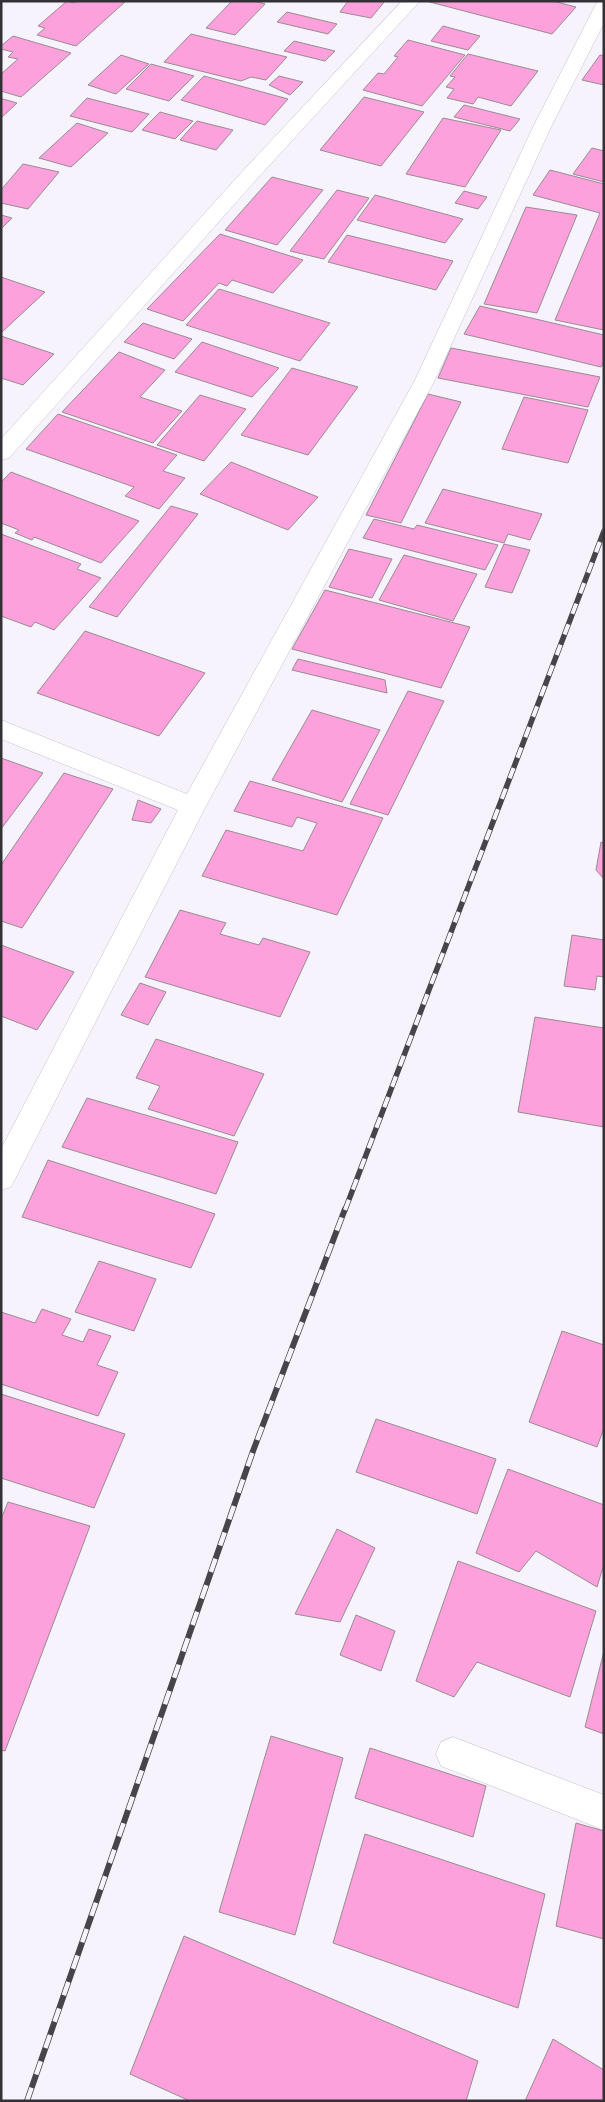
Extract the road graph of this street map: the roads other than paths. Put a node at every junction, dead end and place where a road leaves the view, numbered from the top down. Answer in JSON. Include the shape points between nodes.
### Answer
{"nodes":[{"id":1,"x":412,"y":1,"type":"edge"},
{"id":2,"x":604,"y":6,"type":"edge"},
{"id":3,"x":1,"y":453,"type":"edge"},
{"id":4,"x":1,"y":729,"type":"edge"},
{"id":5,"x":193,"y":806,"type":"junction"},
{"id":6,"x":1,"y":1178,"type":"edge"},
{"id":7,"x":454,"y":1754,"type":"dead end"},
{"id":8,"x":604,"y":1813,"type":"edge"}],
"edges":[{"from":1,"to":3,"type":"street","via":[[248,177]]},
{"from":2,"to":5,"type":"street","via":[[542,127],[425,380]]},
{"from":4,"to":5,"type":"street"},
{"from":5,"to":6,"type":"street"},
{"from":7,"to":8,"type":"street"}]}
